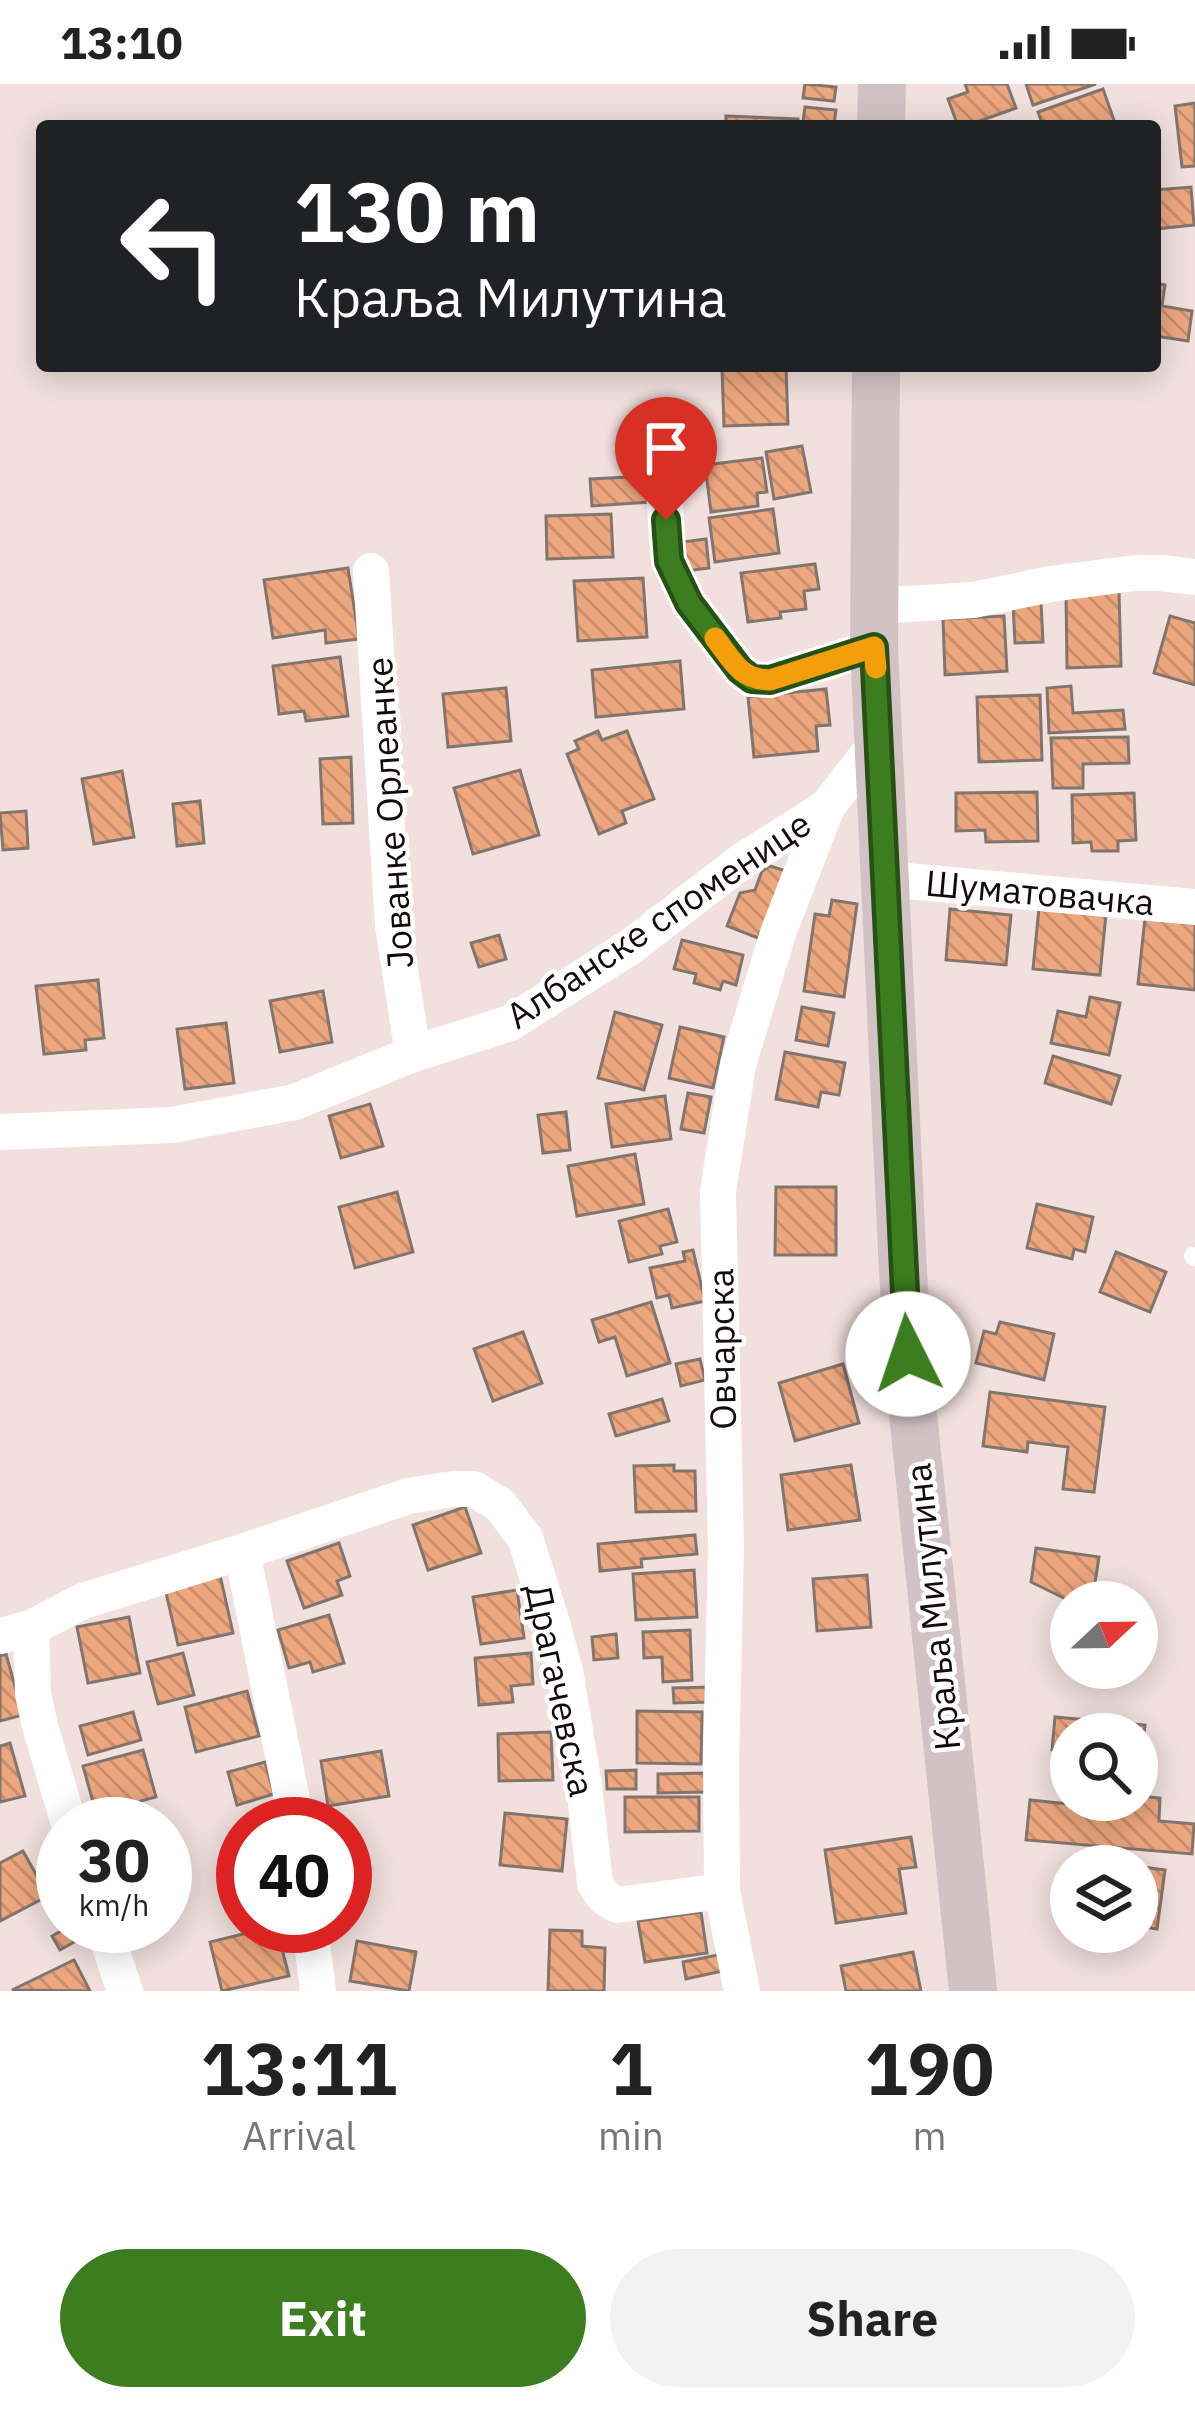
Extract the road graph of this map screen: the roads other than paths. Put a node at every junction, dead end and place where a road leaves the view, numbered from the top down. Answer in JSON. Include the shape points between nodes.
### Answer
{"nodes":[{"id":1,"x":882,"y":84,"type":"edge"},
{"id":2,"x":880,"y":120,"type":"edge"},
{"id":3,"x":876,"y":372,"type":"edge"},
{"id":4,"x":663,"y":480,"type":"dead end"},
{"id":5,"x":371,"y":572,"type":"dead end"},
{"id":6,"x":1195,"y":577,"type":"edge"},
{"id":7,"x":875,"y":627,"type":"junction"},
{"id":8,"x":879,"y":740,"type":"junction"},
{"id":9,"x":827,"y":806,"type":"junction"},
{"id":10,"x":884,"y":879,"type":"junction"},
{"id":11,"x":1195,"y":907,"type":"edge"},
{"id":12,"x":412,"y":1054,"type":"junction"},
{"id":13,"x":0,"y":1132,"type":"edge"},
{"id":14,"x":242,"y":1552,"type":"junction"},
{"id":15,"x":16,"y":1632,"type":"edge"},
{"id":16,"x":61,"y":1797,"type":"edge"},
{"id":17,"x":292,"y":1797,"type":"edge"},
{"id":18,"x":722,"y":1891,"type":"junction"},
{"id":19,"x":112,"y":1953,"type":"edge"},
{"id":20,"x":313,"y":1953,"type":"edge"},
{"id":21,"x":124,"y":1991,"type":"edge"},
{"id":22,"x":318,"y":1991,"type":"edge"},
{"id":23,"x":742,"y":1991,"type":"edge"},
{"id":24,"x":973,"y":1991,"type":"edge"}],
"edges":[{"from":1,"to":2,"type":"street"},
{"from":3,"to":7,"type":"street","name":"Краља Милутина"},
{"from":4,"to":7,"type":"street","via":[[669,561],[689,603],[752,679],[770,680]]},
{"from":5,"to":12,"type":"street","name":"Јованке Орлеанке","via":[[393,925]]},
{"from":6,"to":7,"type":"street","via":[[1135,573],[1051,584]]},
{"from":7,"to":8,"type":"street","name":"Краља Милутина"},
{"from":8,"to":9,"type":"street","name":"Овчарска"},
{"from":8,"to":10,"type":"street","name":"Краља Милутина"},
{"from":9,"to":12,"type":"street","name":"Албанске споменице","via":[[510,1023]]},
{"from":9,"to":18,"type":"street","name":"Овчарска","via":[[738,1065],[718,1191]]},
{"from":10,"to":11,"type":"street","name":"Шуматовачка"},
{"from":10,"to":24,"type":"street","name":"Краља Милутина","via":[[911,1395]]},
{"from":12,"to":13,"type":"street","name":"Албанске споменице","via":[[295,1102],[172,1125]]},
{"from":14,"to":15,"type":"street","name":"Драгачевска","via":[[83,1601]]},
{"from":14,"to":17,"type":"street"},
{"from":14,"to":18,"type":"street","name":"Драгачевска","via":[[408,1496],[453,1489],[487,1495],[524,1538],[550,1616],[598,1891],[618,1905]]},
{"from":15,"to":16,"type":"street"},
{"from":18,"to":23,"type":"street","name":"Овчарска"},
{"from":19,"to":21,"type":"street"},
{"from":20,"to":22,"type":"street"}]}
